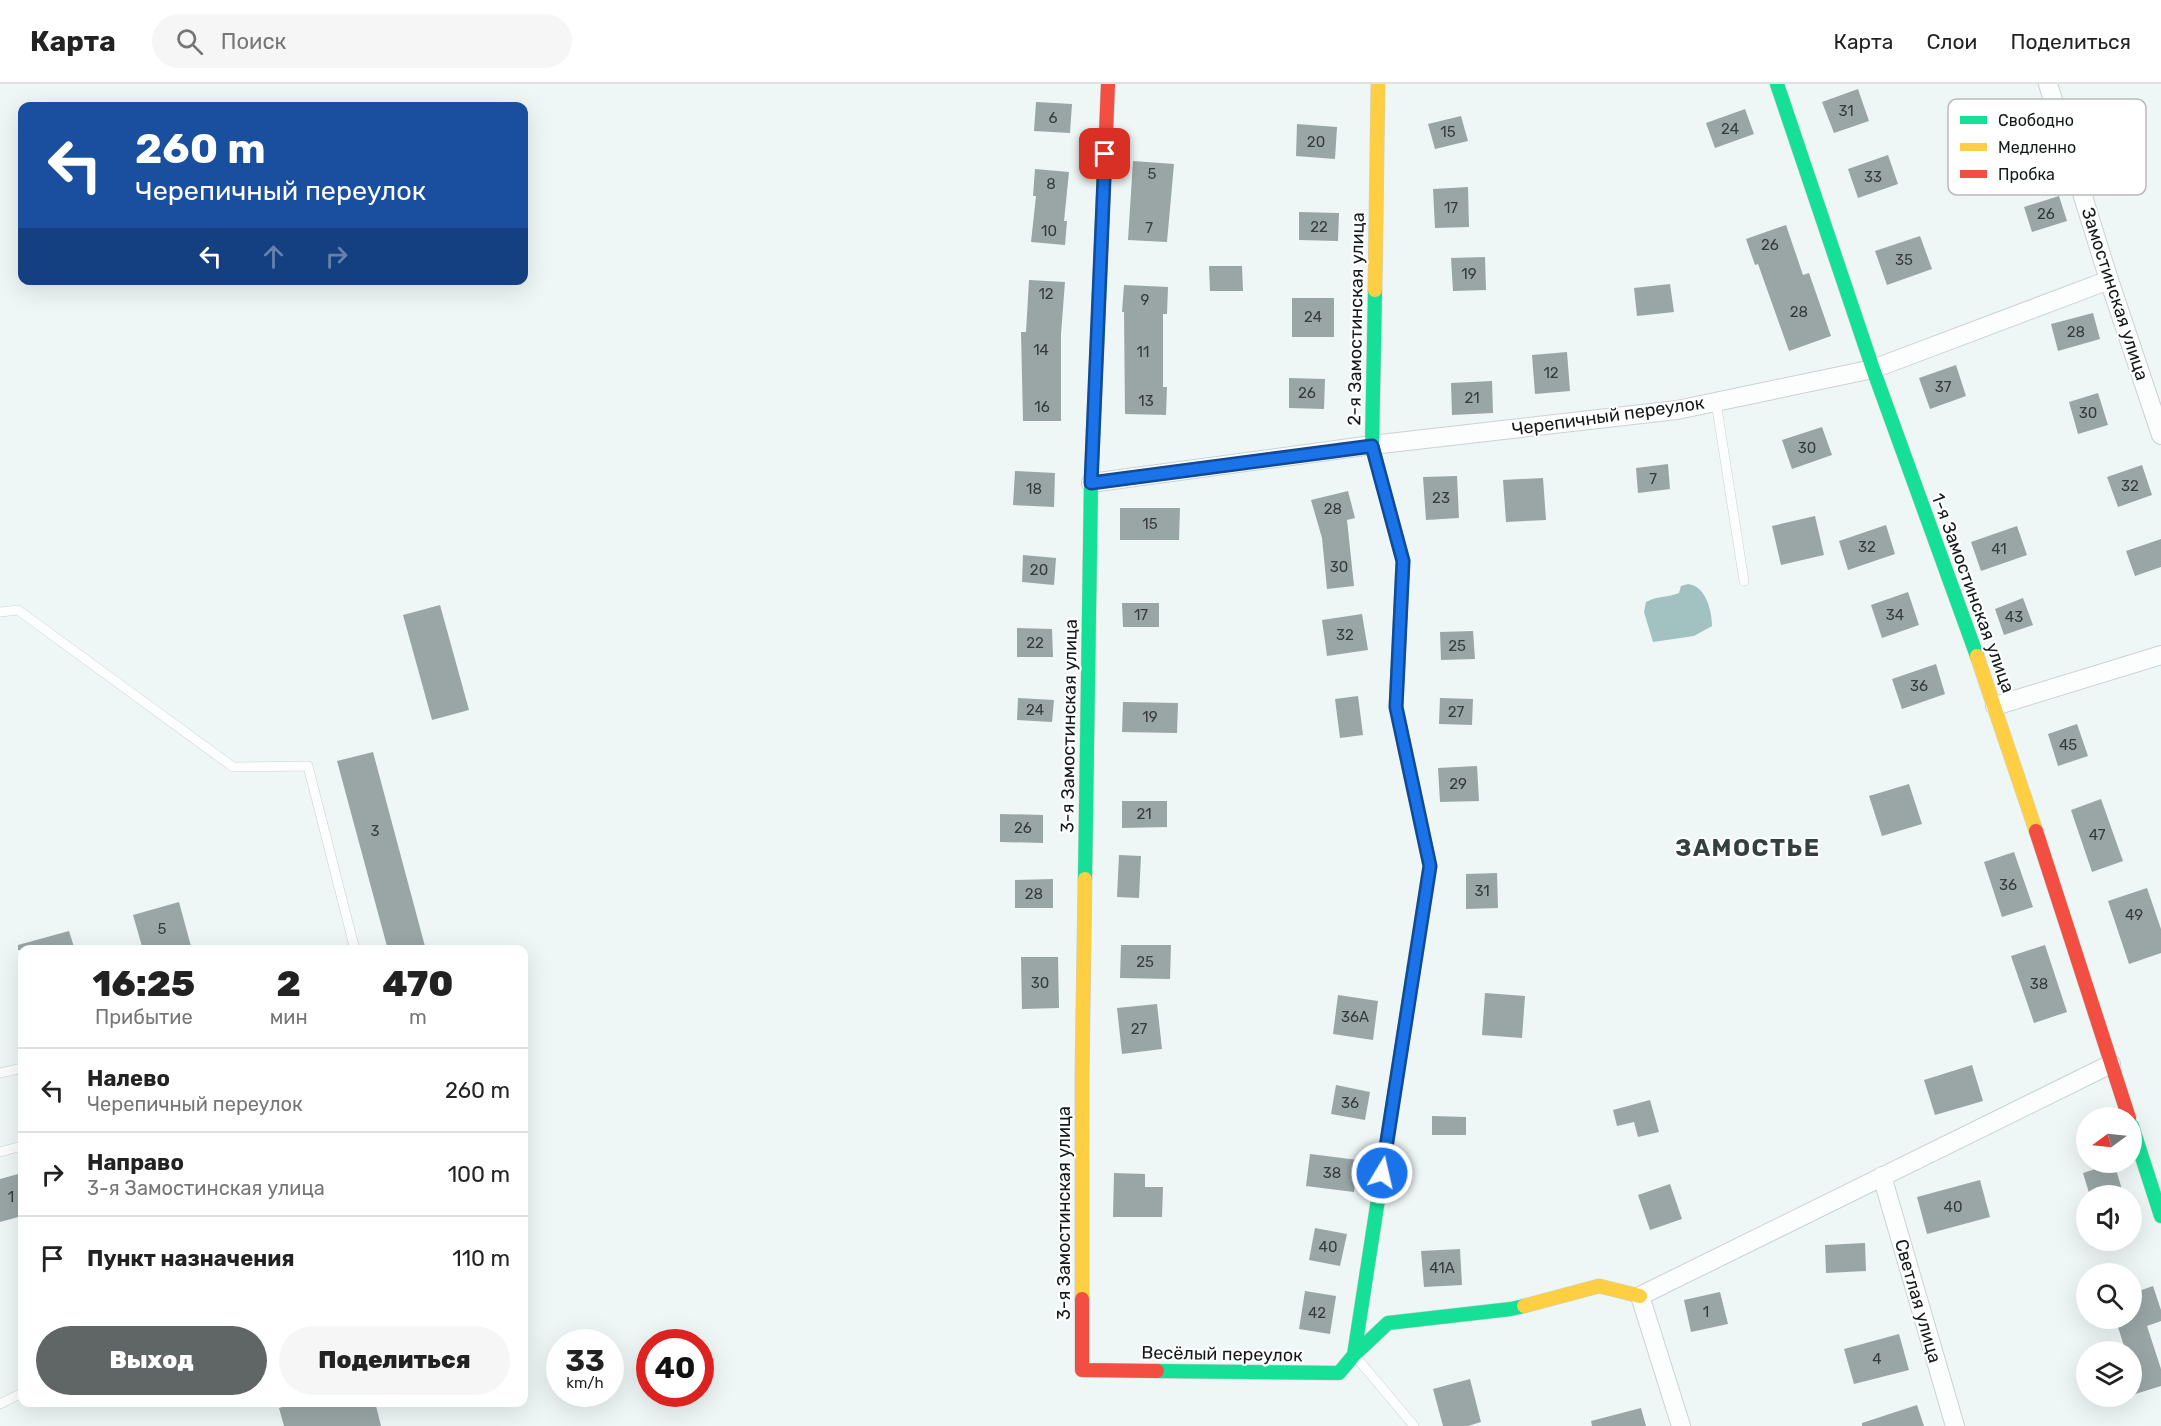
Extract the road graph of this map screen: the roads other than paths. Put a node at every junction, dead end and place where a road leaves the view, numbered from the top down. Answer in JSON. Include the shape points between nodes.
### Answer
{"nodes":[{"id":1,"x":1108,"y":84,"type":"edge"},
{"id":2,"x":1378,"y":84,"type":"edge"},
{"id":3,"x":1777,"y":84,"type":"edge"},
{"id":4,"x":2048,"y":84,"type":"edge"},
{"id":5,"x":2053,"y":99,"type":"edge"},
{"id":6,"x":2083,"y":195,"type":"edge"},
{"id":7,"x":2109,"y":280,"type":"junction"},
{"id":8,"x":1873,"y":369,"type":"junction"},
{"id":9,"x":1716,"y":402,"type":"junction"},
{"id":10,"x":2161,"y":435,"type":"edge"},
{"id":11,"x":1372,"y":446,"type":"junction"},
{"id":12,"x":1091,"y":483,"type":"junction"},
{"id":13,"x":1744,"y":581,"type":"dead end"},
{"id":14,"x":0,"y":612,"type":"edge"},
{"id":15,"x":2161,"y":655,"type":"edge"},
{"id":16,"x":1995,"y":706,"type":"junction"},
{"id":17,"x":354,"y":945,"type":"edge"},
{"id":18,"x":2111,"y":1064,"type":"junction"},
{"id":19,"x":18,"y":1069,"type":"edge"},
{"id":20,"x":0,"y":1073,"type":"edge"},
{"id":21,"x":2125,"y":1107,"type":"edge"},
{"id":22,"x":18,"y":1147,"type":"edge"},
{"id":23,"x":0,"y":1152,"type":"edge"},
{"id":24,"x":2142,"y":1157,"type":"edge"},
{"id":25,"x":1882,"y":1176,"type":"junction"},
{"id":26,"x":2161,"y":1216,"type":"edge"},
{"id":27,"x":1640,"y":1296,"type":"junction"},
{"id":28,"x":1354,"y":1354,"type":"junction"},
{"id":29,"x":1082,"y":1370,"type":"joint"},
{"id":30,"x":18,"y":1395,"type":"edge"},
{"id":31,"x":0,"y":1404,"type":"edge"},
{"id":32,"x":1414,"y":1426,"type":"edge"},
{"id":33,"x":1681,"y":1426,"type":"edge"},
{"id":34,"x":1955,"y":1426,"type":"edge"}],
"edges":[{"from":1,"to":12,"type":"street","name":"3-я Замостинская улица"},
{"from":2,"to":11,"type":"street","name":"2-я Замостинская улица"},
{"from":3,"to":8,"type":"street","name":"1-я Замостинская улица"},
{"from":4,"to":5,"type":"street","name":"Замостинская улица"},
{"from":6,"to":7,"type":"street","name":"Замостинская улица"},
{"from":7,"to":8,"type":"street","name":"Черепичный переулок"},
{"from":7,"to":10,"type":"street","name":"Замостинская улица"},
{"from":8,"to":9,"type":"street","name":"Черепичный переулок"},
{"from":8,"to":16,"type":"street","name":"1-я Замостинская улица"},
{"from":9,"to":11,"type":"street","name":"Черепичный переулок"},
{"from":9,"to":13,"type":"lane"},
{"from":11,"to":12,"type":"street","name":"Черепичный переулок"},
{"from":11,"to":28,"type":"street","name":"2-я Замостинская улица","via":[[1403,561],[1396,707],[1430,866]]},
{"from":12,"to":29,"type":"street","name":"3-я Замостинская улица"},
{"from":14,"to":17,"type":"lane","via":[[18,610],[233,767],[308,765]]},
{"from":15,"to":16,"type":"street"},
{"from":16,"to":18,"type":"street","name":"1-я Замостинская улица"},
{"from":18,"to":21,"type":"street","name":"1-я Замостинская улица"},
{"from":18,"to":25,"type":"street"},
{"from":19,"to":20,"type":"lane"},
{"from":22,"to":23,"type":"lane"},
{"from":24,"to":26,"type":"street"},
{"from":25,"to":27,"type":"street"},
{"from":25,"to":34,"type":"street","name":"Светлая улица"},
{"from":27,"to":28,"type":"street","via":[[1599,1286],[1511,1309],[1388,1323]]},
{"from":27,"to":33,"type":"street"},
{"from":28,"to":29,"type":"street","name":"Весёлый переулок","via":[[1339,1373]]},
{"from":28,"to":32,"type":"lane"},
{"from":30,"to":31,"type":"lane"}]}
